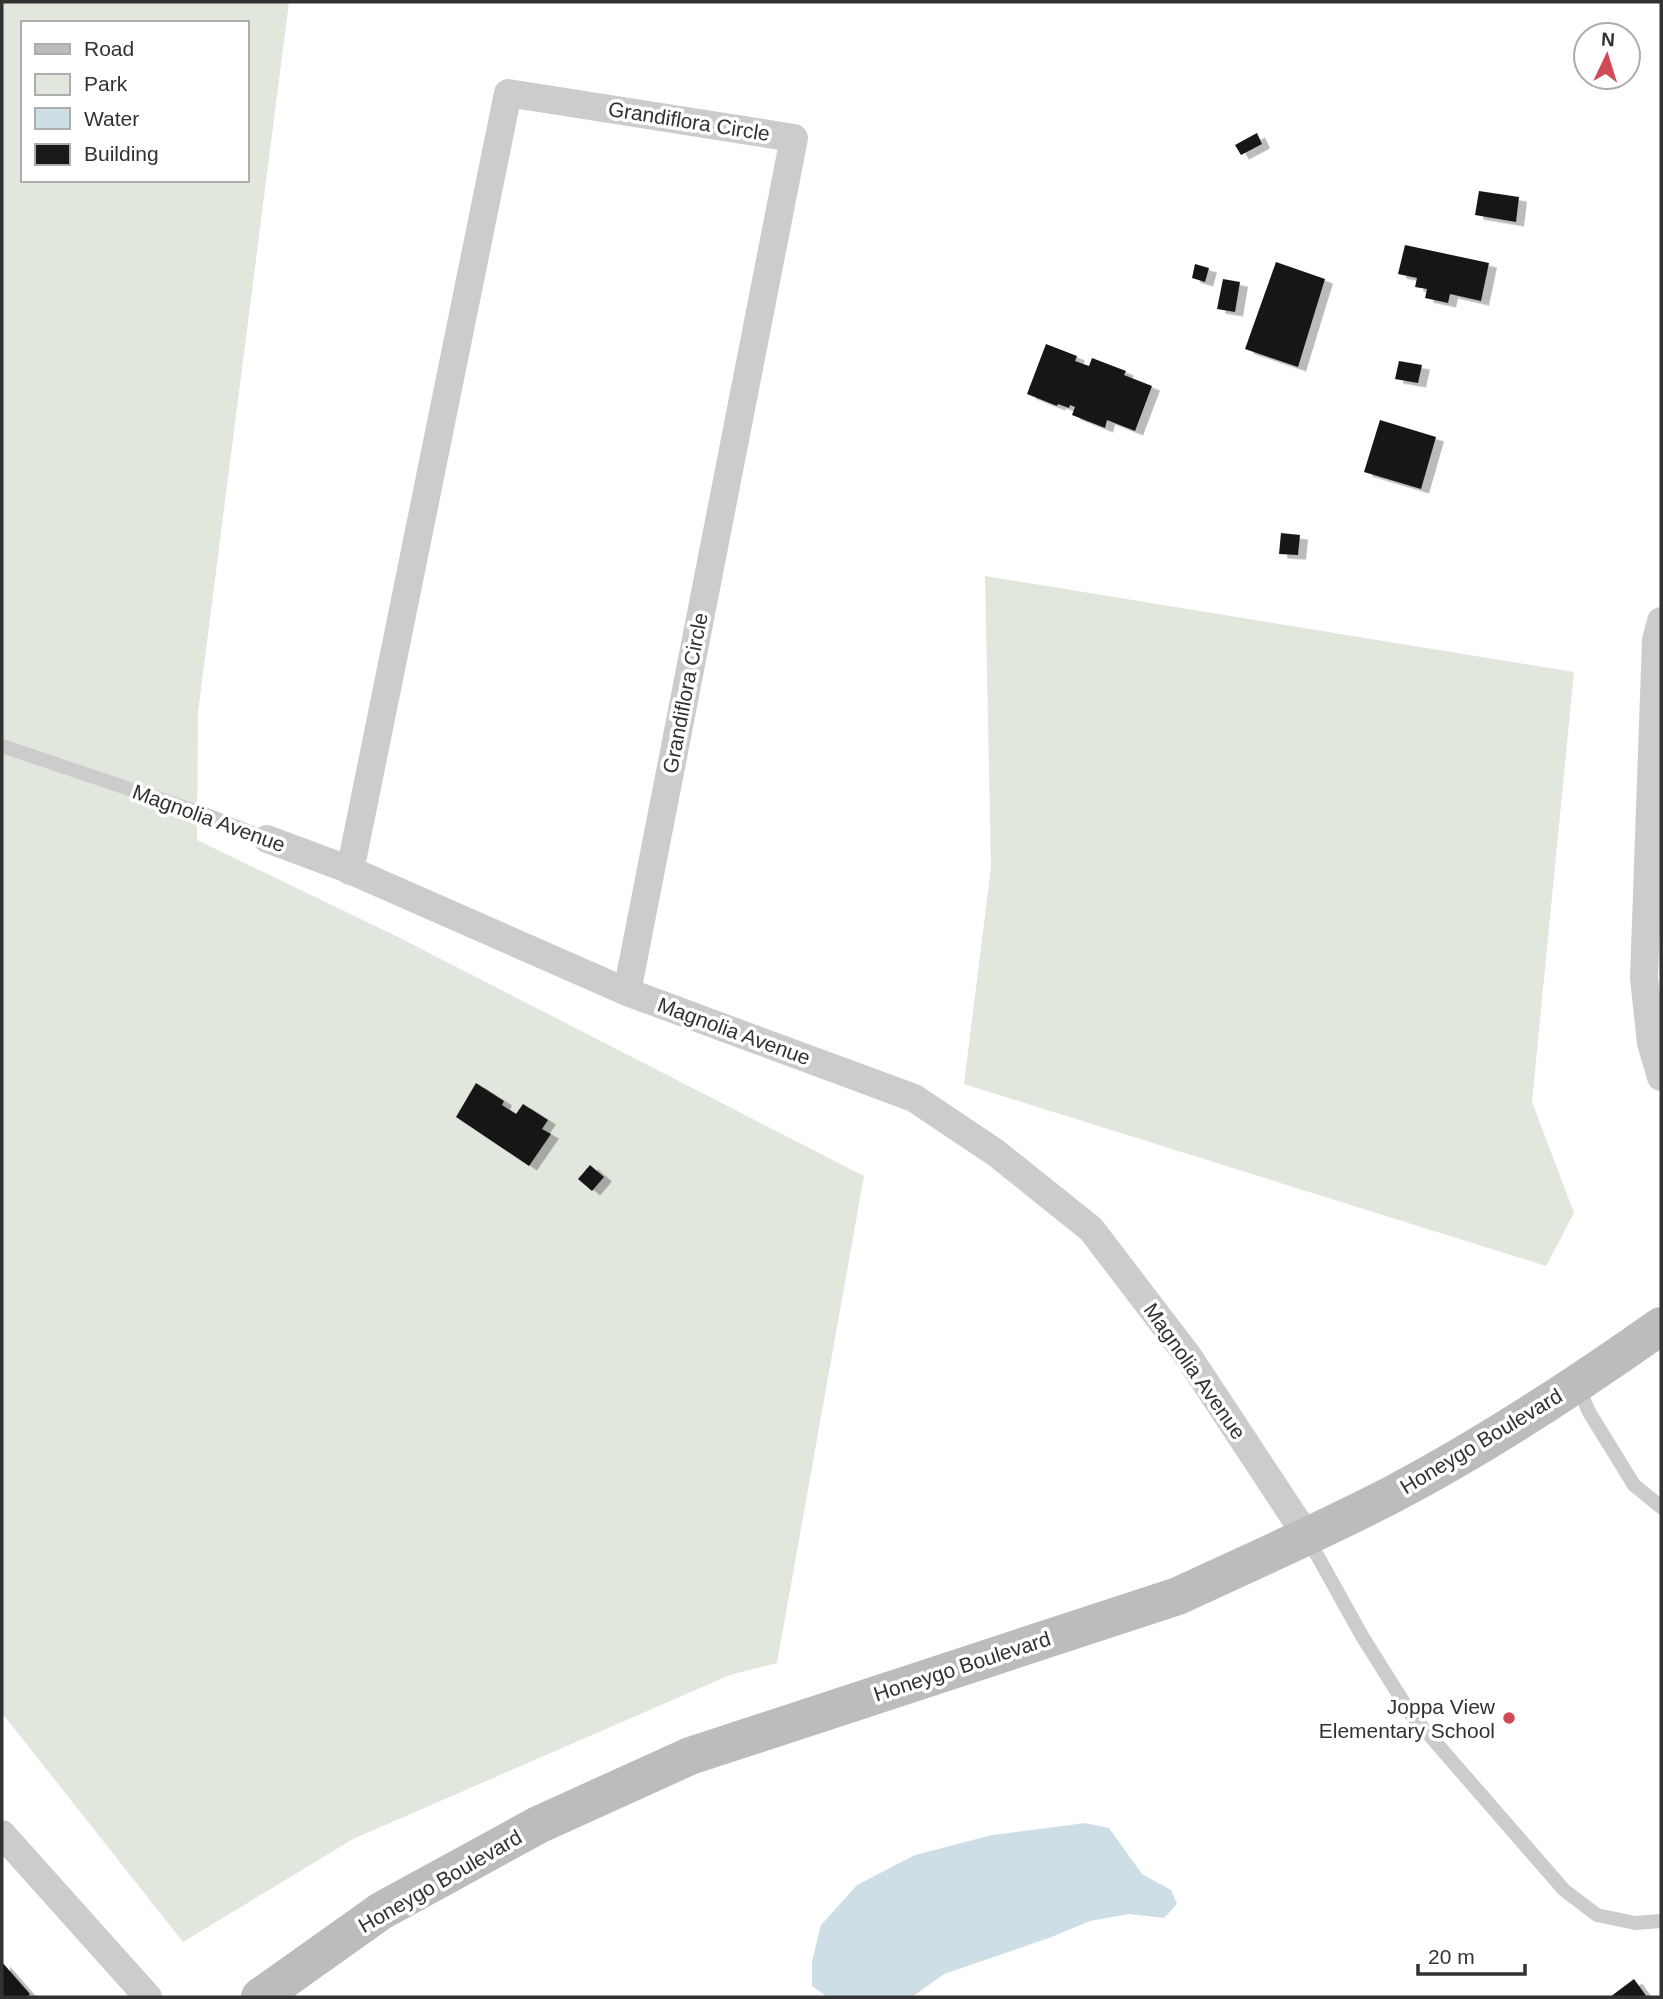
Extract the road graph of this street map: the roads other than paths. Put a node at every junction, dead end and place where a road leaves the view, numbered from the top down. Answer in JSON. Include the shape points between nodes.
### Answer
{"nodes":[{"id":1,"x":1661,"y":621,"type":"edge"},
{"id":2,"x":2,"y":746,"type":"edge"},
{"id":3,"x":267,"y":839,"type":"joint"},
{"id":4,"x":350,"y":871,"type":"junction"},
{"id":5,"x":627,"y":992,"type":"junction"},
{"id":6,"x":1661,"y":1077,"type":"edge"},
{"id":7,"x":1661,"y":1326,"type":"edge"},
{"id":8,"x":1576,"y":1383,"type":"junction"},
{"id":9,"x":1661,"y":1507,"type":"edge"},
{"id":10,"x":1306,"y":1535,"type":"junction"},
{"id":11,"x":2,"y":1833,"type":"edge"},
{"id":12,"x":1661,"y":1921,"type":"edge"},
{"id":13,"x":148,"y":1997,"type":"edge"},
{"id":14,"x":260,"y":1997,"type":"edge"}],
"edges":[{"from":1,"to":6,"type":"street","via":[[1656,640],[1644,978],[1651,1043]]},
{"from":2,"to":3,"type":"lane","name":"Magnolia Avenue"},
{"from":3,"to":4,"type":"street","name":"Magnolia Avenue"},
{"from":4,"to":5,"type":"street","name":"Magnolia Avenue"},
{"from":4,"to":5,"type":"street","name":"Grandiflora Circle","via":[[508,93],[794,138]]},
{"from":5,"to":10,"type":"street","name":"Magnolia Avenue","via":[[914,1098],[996,1153],[1059,1203],[1091,1229],[1188,1356]]},
{"from":7,"to":8,"type":"main road","name":"Honeygo Boulevard"},
{"from":8,"to":9,"type":"lane","via":[[1634,1485]]},
{"from":8,"to":10,"type":"main road","name":"Honeygo Boulevard","via":[[1395,1493]]},
{"from":10,"to":12,"type":"lane","via":[[1411,1714],[1564,1889],[1597,1916],[1635,1923]]},
{"from":10,"to":14,"type":"main road","name":"Honeygo Boulevard","via":[[1178,1596],[690,1756],[538,1825],[381,1911]]},
{"from":11,"to":13,"type":"street"}]}
